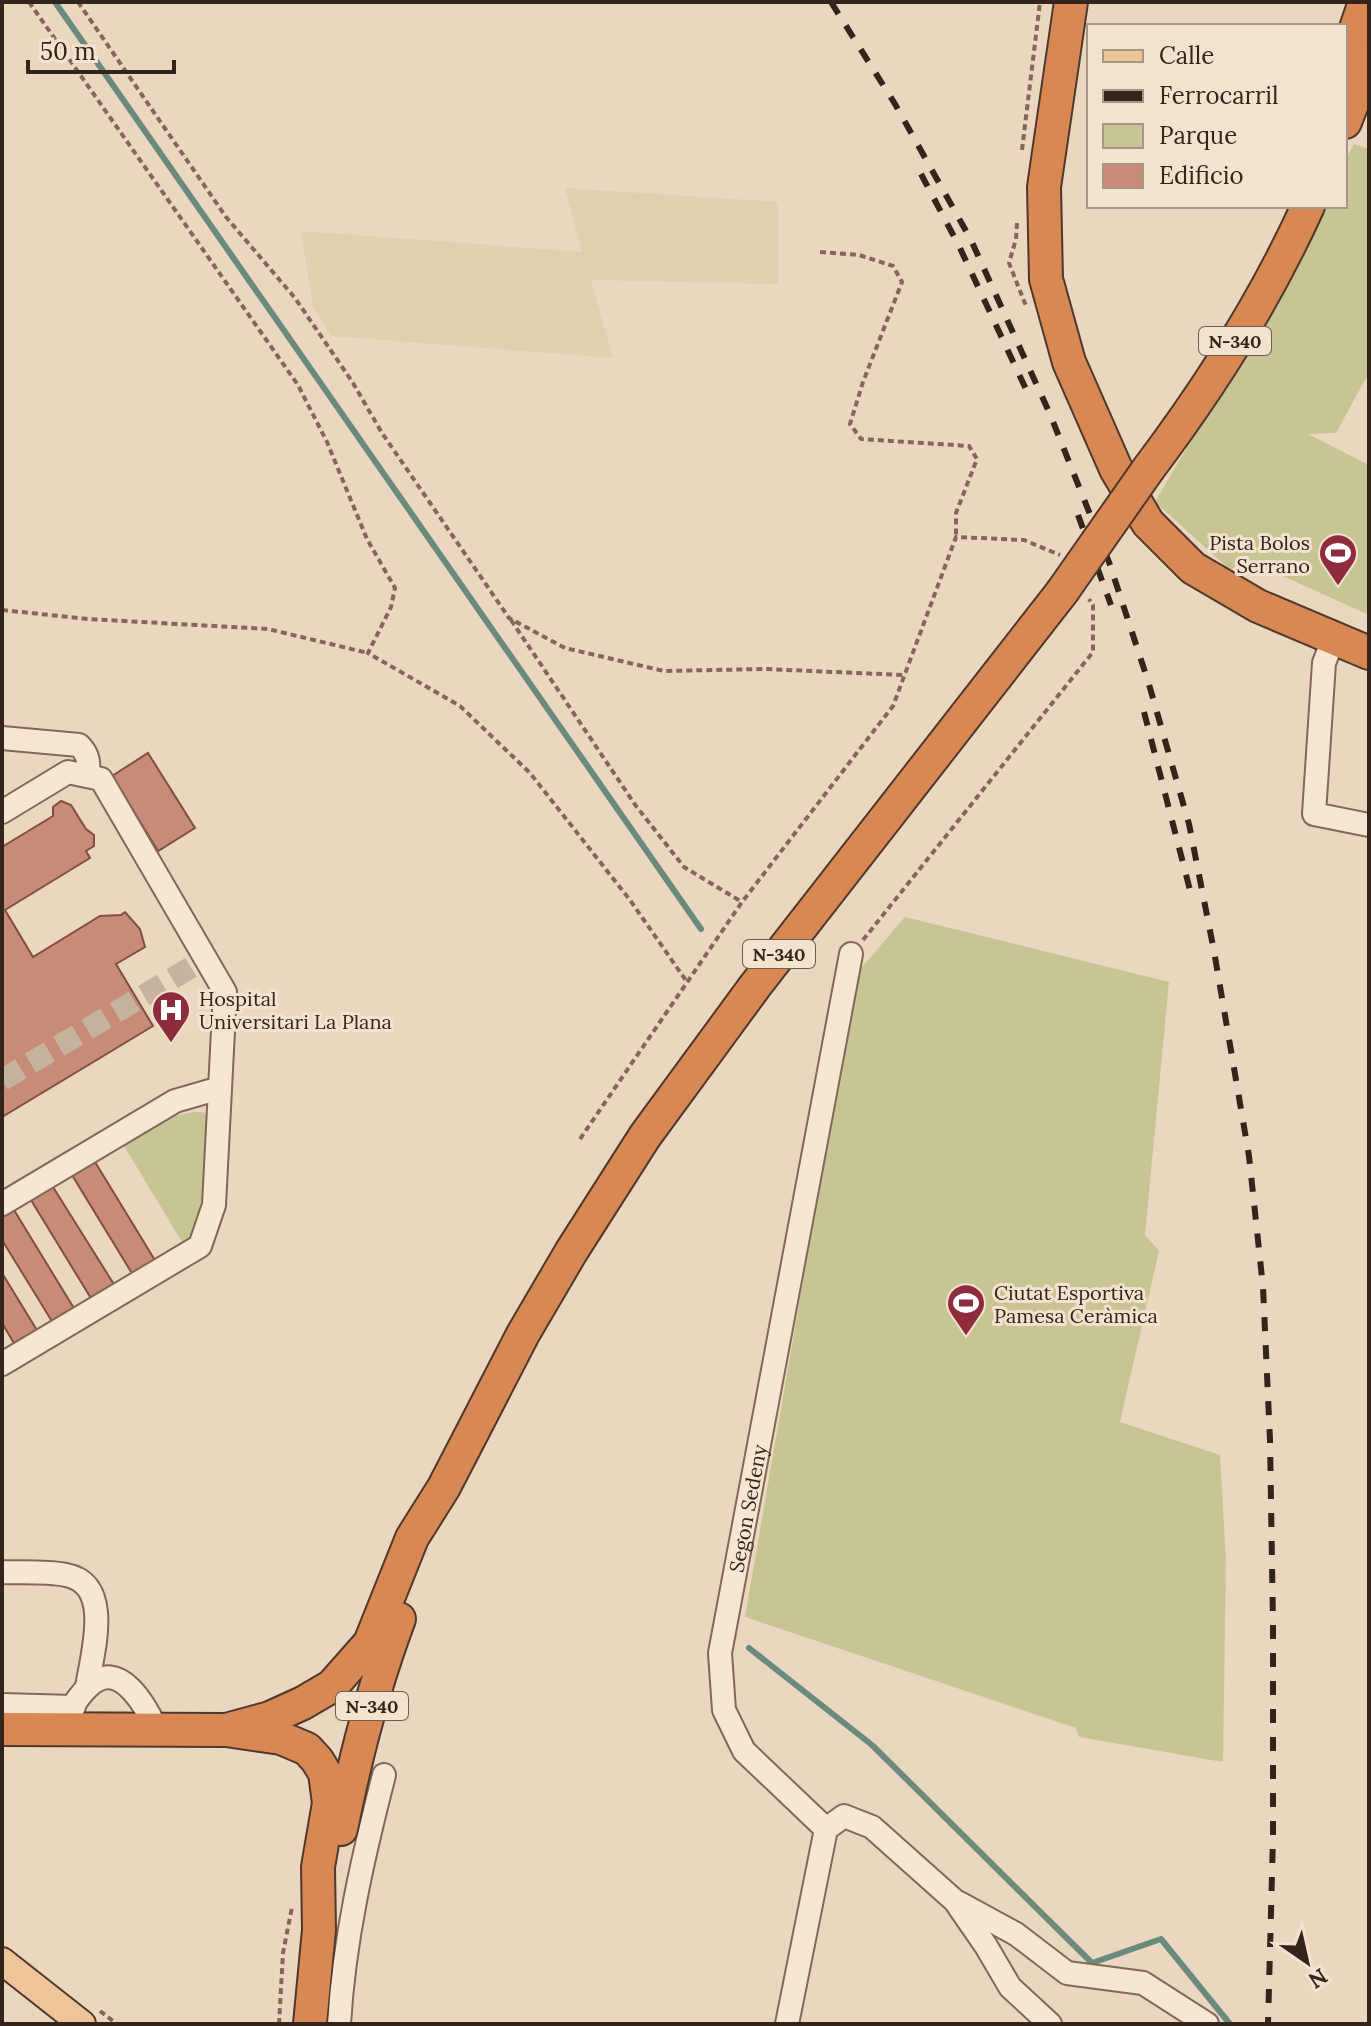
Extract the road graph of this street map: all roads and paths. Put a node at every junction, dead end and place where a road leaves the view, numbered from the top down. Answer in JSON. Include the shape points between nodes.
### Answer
{"nodes":[{"id":1,"x":29,"y":2,"type":"edge"},
{"id":2,"x":78,"y":2,"type":"edge"},
{"id":3,"x":1071,"y":2,"type":"edge"},
{"id":4,"x":1365,"y":2,"type":"edge"},
{"id":5,"x":1347,"y":54,"type":"edge"},
{"id":6,"x":1369,"y":60,"type":"edge"},
{"id":7,"x":1347,"y":117,"type":"edge"},
{"id":8,"x":1285,"y":208,"type":"edge"},
{"id":9,"x":1307,"y":208,"type":"edge"},
{"id":10,"x":820,"y":252,"type":"dead end"},
{"id":11,"x":1149,"y":468,"type":"junction"},
{"id":12,"x":956,"y":537,"type":"dead end"},
{"id":13,"x":2,"y":610,"type":"edge"},
{"id":14,"x":509,"y":618,"type":"junction"},
{"id":15,"x":1334,"y":637,"type":"junction"},
{"id":16,"x":1369,"y":652,"type":"edge"},
{"id":17,"x":368,"y":653,"type":"junction"},
{"id":18,"x":904,"y":675,"type":"dead end"},
{"id":19,"x":2,"y":738,"type":"edge"},
{"id":20,"x":88,"y":776,"type":"junction"},
{"id":21,"x":2,"y":812,"type":"edge"},
{"id":22,"x":1369,"y":825,"type":"edge"},
{"id":23,"x":742,"y":902,"type":"dead end"},
{"id":24,"x":851,"y":954,"type":"dead end"},
{"id":25,"x":687,"y":982,"type":"dead end"},
{"id":26,"x":220,"y":1088,"type":"junction"},
{"id":27,"x":2,"y":1204,"type":"edge"},
{"id":28,"x":2,"y":1364,"type":"edge"},
{"id":29,"x":444,"y":1487,"type":"junction"},
{"id":30,"x":2,"y":1572,"type":"edge"},
{"id":31,"x":87,"y":1687,"type":"junction"},
{"id":32,"x":2,"y":1705,"type":"edge"},
{"id":33,"x":66,"y":1718,"type":"junction"},
{"id":34,"x":2,"y":1729,"type":"edge"},
{"id":35,"x":157,"y":1730,"type":"junction"},
{"id":36,"x":226,"y":1730,"type":"junction"},
{"id":37,"x":384,"y":1775,"type":"dead end"},
{"id":38,"x":826,"y":1829,"type":"junction"},
{"id":39,"x":955,"y":1901,"type":"junction"},
{"id":40,"x":292,"y":1907,"type":"dead end"},
{"id":41,"x":319,"y":1930,"type":"junction"},
{"id":42,"x":2,"y":1961,"type":"edge"},
{"id":43,"x":2,"y":1974,"type":"edge"},
{"id":44,"x":50,"y":2000,"type":"junction"},
{"id":45,"x":82,"y":2024,"type":"edge"},
{"id":46,"x":279,"y":2024,"type":"edge"},
{"id":47,"x":310,"y":2024,"type":"edge"},
{"id":48,"x":339,"y":2024,"type":"edge"},
{"id":49,"x":787,"y":2024,"type":"edge"},
{"id":50,"x":1050,"y":2024,"type":"edge"},
{"id":51,"x":1207,"y":2024,"type":"edge"}],
"edges":[{"from":1,"to":17,"type":"path","via":[[298,385],[367,539],[395,588]]},
{"from":2,"to":14,"type":"path","via":[[226,217],[295,298]]},
{"from":3,"to":15,"type":"highway","via":[[1044,187],[1046,279],[1069,362],[1116,469],[1148,523],[1193,568],[1258,606]]},
{"from":4,"to":5,"type":"highway"},
{"from":6,"to":7,"type":"highway"},
{"from":8,"to":11,"type":"highway","number":"N-340","via":[[1237,310]]},
{"from":9,"to":11,"type":"highway","number":"N-340","via":[[1251,316]]},
{"from":10,"to":12,"type":"path","via":[[859,255],[893,266],[902,282],[850,424],[861,439],[969,446],[977,459],[956,513]]},
{"from":11,"to":29,"type":"highway","number":"N-340","bridge":true,"via":[[1062,592],[645,1136],[523,1334]]},
{"from":13,"to":17,"type":"path","via":[[268,629]]},
{"from":14,"to":18,"type":"path","via":[[565,648],[664,671]]},
{"from":14,"to":23,"type":"path","via":[[636,806],[684,867]]},
{"from":15,"to":16,"type":"highway"},
{"from":15,"to":22,"type":"street","via":[[1324,663],[1314,814]]},
{"from":17,"to":25,"type":"path","via":[[460,706],[530,773]]},
{"from":19,"to":20,"type":"street","via":[[79,745],[89,763]]},
{"from":20,"to":21,"type":"street","via":[[68,772]]},
{"from":20,"to":26,"type":"street","via":[[101,779],[225,992]]},
{"from":24,"to":38,"type":"street","name":"Segon Sedeny","via":[[720,1653],[724,1710],[744,1751]]},
{"from":26,"to":27,"type":"street","via":[[175,1101]]},
{"from":26,"to":28,"type":"street","via":[[214,1205],[200,1246]]},
{"from":29,"to":36,"type":"highway","via":[[412,1538],[370,1643],[353,1665],[332,1686],[303,1703]]},
{"from":29,"to":41,"type":"highway","number":"N-340","via":[[388,1647]]},
{"from":30,"to":31,"type":"street","via":[[69,1575],[90,1589],[98,1615]]},
{"from":31,"to":33,"type":"street"},
{"from":31,"to":35,"type":"street","via":[[111,1679],[128,1685]]},
{"from":32,"to":33,"type":"street"},
{"from":33,"to":34,"type":"highway"},
{"from":33,"to":35,"type":"highway"},
{"from":35,"to":36,"type":"highway"},
{"from":36,"to":41,"type":"highway","via":[[281,1738],[307,1749],[325,1773],[329,1803],[318,1867]]},
{"from":37,"to":48,"type":"street","via":[[342,1971]]},
{"from":38,"to":39,"type":"street","via":[[844,1816],[872,1827]]},
{"from":38,"to":49,"type":"street"},
{"from":39,"to":50,"type":"street","via":[[1010,1987]]},
{"from":39,"to":51,"type":"street","via":[[1016,1934],[1067,1973],[1143,1983]]},
{"from":40,"to":46,"type":"path"},
{"from":41,"to":47,"type":"highway","number":"N-340"},
{"from":42,"to":44,"type":"main road"},
{"from":43,"to":44,"type":"main road"},
{"from":44,"to":45,"type":"main road"}]}
